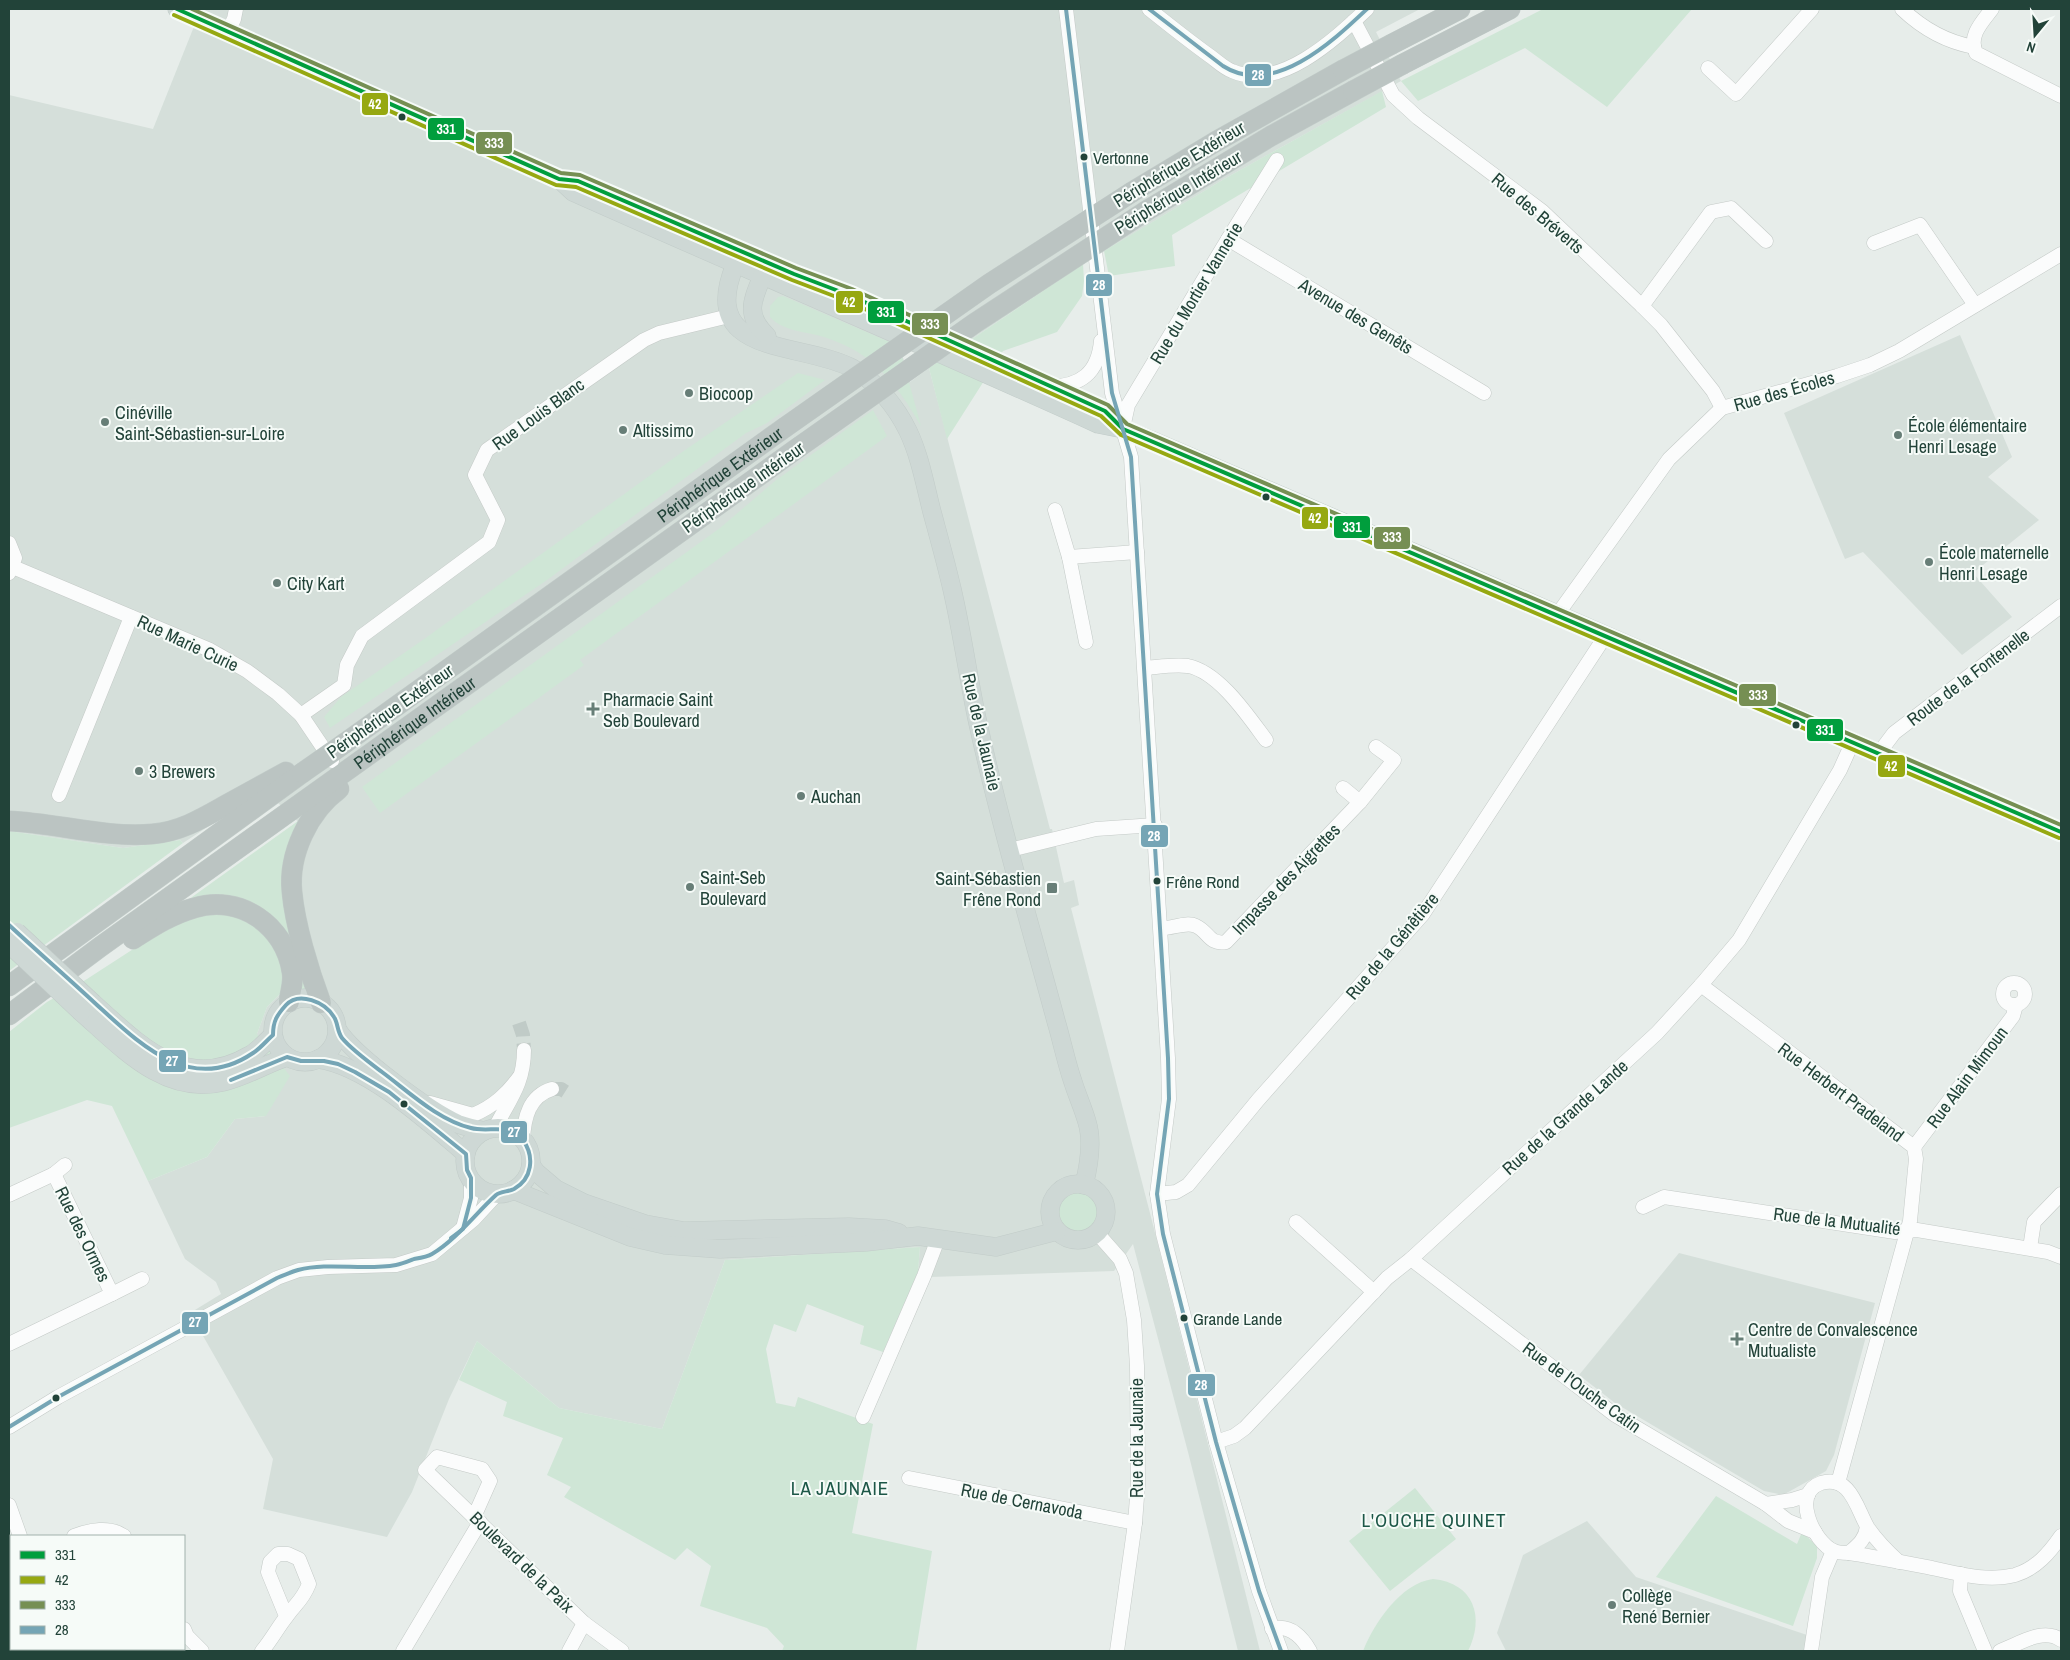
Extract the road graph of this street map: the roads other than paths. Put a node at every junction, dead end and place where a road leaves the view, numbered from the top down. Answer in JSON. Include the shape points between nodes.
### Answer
{"nodes":[{"id":1,"x":177,"y":9,"type":"edge"},
{"id":2,"x":236,"y":9,"type":"edge"},
{"id":3,"x":1066,"y":9,"type":"edge"},
{"id":4,"x":1149,"y":9,"type":"edge"},
{"id":5,"x":1367,"y":9,"type":"edge"},
{"id":6,"x":1460,"y":9,"type":"edge"},
{"id":7,"x":1510,"y":9,"type":"edge"},
{"id":8,"x":1812,"y":9,"type":"edge"},
{"id":9,"x":1902,"y":9,"type":"edge"},
{"id":10,"x":1992,"y":9,"type":"edge"},
{"id":11,"x":200,"y":13,"type":"edge"},
{"id":12,"x":1354,"y":21,"type":"junction"},
{"id":13,"x":228,"y":31,"type":"junction"},
{"id":14,"x":1974,"y":47,"type":"junction"},
{"id":15,"x":1708,"y":68,"type":"dead end"},
{"id":16,"x":2061,"y":96,"type":"edge"},
{"id":17,"x":1278,"y":160,"type":"dead end"},
{"id":18,"x":1228,"y":239,"type":"junction"},
{"id":19,"x":1766,"y":241,"type":"dead end"},
{"id":20,"x":1874,"y":243,"type":"dead end"},
{"id":21,"x":2061,"y":254,"type":"edge"},
{"id":22,"x":736,"y":258,"type":"junction"},
{"id":23,"x":758,"y":271,"type":"junction"},
{"id":24,"x":1975,"y":305,"type":"junction"},
{"id":25,"x":1642,"y":306,"type":"junction"},
{"id":26,"x":876,"y":307,"type":"junction"},
{"id":27,"x":729,"y":316,"type":"junction"},
{"id":28,"x":1102,"y":320,"type":"junction"},
{"id":29,"x":767,"y":336,"type":"junction"},
{"id":30,"x":784,"y":348,"type":"junction"},
{"id":31,"x":1049,"y":387,"type":"junction"},
{"id":32,"x":1484,"y":394,"type":"dead end"},
{"id":33,"x":1722,"y":408,"type":"junction"},
{"id":34,"x":1123,"y":429,"type":"junction"},
{"id":35,"x":1055,"y":510,"type":"dead end"},
{"id":36,"x":9,"y":543,"type":"edge"},
{"id":37,"x":1137,"y":552,"type":"junction"},
{"id":38,"x":1068,"y":557,"type":"junction"},
{"id":39,"x":11,"y":570,"type":"edge"},
{"id":40,"x":2061,"y":606,"type":"edge"},
{"id":41,"x":1557,"y":615,"type":"junction"},
{"id":42,"x":131,"y":616,"type":"junction"},
{"id":43,"x":1606,"y":635,"type":"junction"},
{"id":44,"x":1086,"y":642,"type":"dead end"},
{"id":45,"x":1145,"y":668,"type":"junction"},
{"id":46,"x":301,"y":715,"type":"junction"},
{"id":47,"x":1266,"y":740,"type":"dead end"},
{"id":48,"x":1853,"y":741,"type":"junction"},
{"id":49,"x":1376,"y":747,"type":"dead end"},
{"id":50,"x":1879,"y":753,"type":"junction"},
{"id":51,"x":332,"y":762,"type":"dead end"},
{"id":52,"x":302,"y":773,"type":"junction"},
{"id":53,"x":1343,"y":788,"type":"dead end"},
{"id":54,"x":328,"y":790,"type":"junction"},
{"id":55,"x":59,"y":795,"type":"dead end"},
{"id":56,"x":1360,"y":802,"type":"junction"},
{"id":57,"x":15,"y":819,"type":"edge"},
{"id":58,"x":1155,"y":825,"type":"junction"},
{"id":59,"x":2061,"y":832,"type":"edge"},
{"id":60,"x":1010,"y":850,"type":"junction"},
{"id":61,"x":1161,"y":928,"type":"junction"},
{"id":62,"x":11,"y":933,"type":"edge"},
{"id":63,"x":100,"y":947,"type":"junction"},
{"id":64,"x":1701,"y":985,"type":"junction"},
{"id":65,"x":9,"y":986,"type":"edge"},
{"id":66,"x":289,"y":1002,"type":"junction"},
{"id":67,"x":321,"y":1002,"type":"junction"},
{"id":68,"x":2016,"y":1005,"type":"dead end"},
{"id":69,"x":87,"y":1008,"type":"junction"},
{"id":70,"x":9,"y":1015,"type":"edge"},
{"id":71,"x":337,"y":1029,"type":"junction"},
{"id":72,"x":273,"y":1035,"type":"junction"},
{"id":73,"x":524,"y":1050,"type":"tunnel mouth"},
{"id":74,"x":287,"y":1057,"type":"junction"},
{"id":75,"x":318,"y":1059,"type":"junction"},
{"id":76,"x":520,"y":1076,"type":"junction"},
{"id":77,"x":552,"y":1089,"type":"dead end"},
{"id":78,"x":418,"y":1099,"type":"junction"},
{"id":79,"x":490,"y":1129,"type":"junction"},
{"id":80,"x":524,"y":1140,"type":"junction"},
{"id":81,"x":1914,"y":1147,"type":"junction"},
{"id":82,"x":466,"y":1154,"type":"junction"},
{"id":83,"x":65,"y":1165,"type":"dead end"},
{"id":84,"x":531,"y":1165,"type":"junction"},
{"id":85,"x":54,"y":1174,"type":"junction"},
{"id":86,"x":471,"y":1178,"type":"junction"},
{"id":87,"x":1084,"y":1185,"type":"junction"},
{"id":88,"x":505,"y":1192,"type":"junction"},
{"id":89,"x":1158,"y":1194,"type":"junction"},
{"id":90,"x":2061,"y":1194,"type":"edge"},
{"id":91,"x":9,"y":1195,"type":"edge"},
{"id":92,"x":1643,"y":1207,"type":"dead end"},
{"id":93,"x":1296,"y":1222,"type":"dead end"},
{"id":94,"x":463,"y":1229,"type":"junction"},
{"id":95,"x":774,"y":1229,"type":"junction"},
{"id":96,"x":1907,"y":1230,"type":"junction"},
{"id":97,"x":1056,"y":1231,"type":"junction"},
{"id":98,"x":1097,"y":1233,"type":"junction"},
{"id":99,"x":909,"y":1236,"type":"junction"},
{"id":100,"x":938,"y":1239,"type":"junction"},
{"id":101,"x":2030,"y":1248,"type":"junction"},
{"id":102,"x":720,"y":1249,"type":"junction"},
{"id":103,"x":2061,"y":1257,"type":"edge"},
{"id":104,"x":1411,"y":1259,"type":"junction"},
{"id":105,"x":142,"y":1279,"type":"dead end"},
{"id":106,"x":1374,"y":1292,"type":"junction"},
{"id":107,"x":112,"y":1294,"type":"junction"},
{"id":108,"x":9,"y":1344,"type":"edge"},
{"id":109,"x":863,"y":1417,"type":"dead end"},
{"id":110,"x":9,"y":1426,"type":"edge"},
{"id":111,"x":1216,"y":1442,"type":"junction"},
{"id":112,"x":909,"y":1478,"type":"dead end"},
{"id":113,"x":1838,"y":1483,"type":"junction"},
{"id":114,"x":1808,"y":1495,"type":"junction"},
{"id":115,"x":1766,"y":1504,"type":"junction"},
{"id":116,"x":9,"y":1505,"type":"edge"},
{"id":117,"x":477,"y":1520,"type":"junction"},
{"id":118,"x":1135,"y":1523,"type":"junction"},
{"id":119,"x":1867,"y":1527,"type":"junction"},
{"id":120,"x":1815,"y":1532,"type":"junction"},
{"id":121,"x":20,"y":1535,"type":"edge"},
{"id":122,"x":76,"y":1535,"type":"edge"},
{"id":123,"x":122,"y":1535,"type":"edge"},
{"id":124,"x":2061,"y":1536,"type":"edge"},
{"id":125,"x":1833,"y":1551,"type":"junction"},
{"id":126,"x":1849,"y":1553,"type":"junction"},
{"id":127,"x":1900,"y":1562,"type":"junction"},
{"id":128,"x":1961,"y":1574,"type":"junction"},
{"id":129,"x":286,"y":1616,"type":"dead end"},
{"id":130,"x":584,"y":1623,"type":"junction"},
{"id":131,"x":1272,"y":1629,"type":"junction"},
{"id":132,"x":185,"y":1631,"type":"edge"},
{"id":133,"x":2061,"y":1640,"type":"edge"},
{"id":134,"x":202,"y":1651,"type":"edge"},
{"id":135,"x":262,"y":1651,"type":"edge"},
{"id":136,"x":404,"y":1651,"type":"edge"},
{"id":137,"x":569,"y":1651,"type":"edge"},
{"id":138,"x":622,"y":1651,"type":"edge"},
{"id":139,"x":1116,"y":1651,"type":"edge"},
{"id":140,"x":1281,"y":1651,"type":"edge"},
{"id":141,"x":1310,"y":1651,"type":"edge"},
{"id":142,"x":1811,"y":1651,"type":"edge"},
{"id":143,"x":1985,"y":1651,"type":"edge"},
{"id":144,"x":2000,"y":1651,"type":"edge"}],
"edges":[{"from":1,"to":11,"type":"main road"},
{"from":2,"to":13,"type":"street"},
{"from":3,"to":28,"type":"street"},
{"from":4,"to":12,"type":"street","via":[[1231,71],[1249,76],[1283,72],[1299,64]]},
{"from":5,"to":12,"type":"street"},
{"from":6,"to":52,"type":"highway","name":"Périphérique Extérieur","bridge":true,"via":[[1223,138],[989,284]]},
{"from":7,"to":54,"type":"highway","name":"Périphérique Intérieur","bridge":true,"via":[[1271,136],[1146,211],[984,317],[406,728]]},
{"from":8,"to":15,"type":"street","via":[[1736,94]]},
{"from":9,"to":14,"type":"street","via":[[1950,41]]},
{"from":10,"to":14,"type":"street","via":[[1975,34]]},
{"from":11,"to":13,"type":"main road"},
{"from":12,"to":25,"type":"street","name":"Rue des Bréverts","via":[[1393,95],[1418,118],[1542,211]]},
{"from":13,"to":22,"type":"main road","via":[[559,179],[573,192]]},
{"from":14,"to":16,"type":"street","via":[[1976,53],[1983,57]]},
{"from":17,"to":18,"type":"street","name":"Rue du Mortier Vannerie"},
{"from":18,"to":32,"type":"street","name":"Avenue des Genêts"},
{"from":18,"to":34,"type":"street","name":"Rue du Mortier Vannerie","via":[[1128,405]]},
{"from":19,"to":25,"type":"street","via":[[1731,208],[1711,212]]},
{"from":20,"to":24,"type":"street","via":[[1920,225]]},
{"from":21,"to":24,"type":"street","name":"Rue des Écoles"},
{"from":22,"to":23,"type":"main road"},
{"from":22,"to":26,"type":"main road"},
{"from":22,"to":27,"type":"main road","via":[[727,297]]},
{"from":23,"to":26,"type":"main road","via":[[864,310]]},
{"from":23,"to":29,"type":"main road","name":"Rue de la Jaunaie","via":[[752,308],[754,322]]},
{"from":23,"to":34,"type":"main road","via":[[1098,424]]},
{"from":24,"to":33,"type":"street","name":"Rue des Écoles","via":[[1899,351],[1870,364]]},
{"from":25,"to":33,"type":"street","name":"Rue des Bréverts","via":[[1713,391]]},
{"from":26,"to":31,"type":"main road"},
{"from":27,"to":29,"type":"main road","name":"Rue de la Jaunaie","via":[[747,320],[752,332]]},
{"from":27,"to":30,"type":"main road","name":"Rue de la Jaunaie","via":[[745,335]]},
{"from":27,"to":46,"type":"street","name":"Rue Louis Blanc","via":[[659,333],[644,340],[488,450],[474,475],[498,520],[489,542],[362,636],[347,665],[344,685]]},
{"from":28,"to":31,"type":"street","via":[[1100,353],[1093,368],[1079,380]]},
{"from":28,"to":34,"type":"street","via":[[1113,398]]},
{"from":29,"to":30,"type":"main road","name":"Rue de la Jaunaie"},
{"from":30,"to":60,"type":"main road","name":"Rue de la Jaunaie","via":[[816,354],[866,377],[907,429],[952,589],[978,720]]},
{"from":31,"to":34,"type":"main road","via":[[1104,411]]},
{"from":33,"to":41,"type":"street","name":"Rue des Écoles","via":[[1669,459]]},
{"from":34,"to":37,"type":"street","via":[[1131,457]]},
{"from":34,"to":41,"type":"main road"},
{"from":35,"to":38,"type":"street"},
{"from":36,"to":39,"type":"street","via":[[14,552]]},
{"from":37,"to":38,"type":"street"},
{"from":37,"to":45,"type":"street"},
{"from":38,"to":44,"type":"street"},
{"from":39,"to":42,"type":"street","name":"Rue Marie Curie"},
{"from":40,"to":50,"type":"street","name":"Route de la Fontenelle","via":[[1894,733]]},
{"from":41,"to":43,"type":"main road"},
{"from":42,"to":46,"type":"street","name":"Rue Marie Curie","via":[[210,650],[247,670]]},
{"from":42,"to":55,"type":"street"},
{"from":43,"to":48,"type":"main road"},
{"from":43,"to":89,"type":"street","name":"Rue de la Génêtière","via":[[1423,914],[1258,1100],[1188,1186],[1176,1192]]},
{"from":45,"to":47,"type":"street","via":[[1188,666],[1210,676],[1243,709]]},
{"from":45,"to":58,"type":"street"},
{"from":46,"to":51,"type":"street","name":"Rue Marie Curie"},
{"from":48,"to":50,"type":"main road"},
{"from":48,"to":64,"type":"street","name":"Rue de la Grande Lande","via":[[1840,770],[1739,940]]},
{"from":49,"to":56,"type":"street","via":[[1394,760]]},
{"from":50,"to":59,"type":"main road"},
{"from":52,"to":57,"type":"highway","via":[[288,771],[198,822],[154,834],[104,833]]},
{"from":52,"to":65,"type":"highway","name":"Périphérique Extérieur"},
{"from":53,"to":56,"type":"street"},
{"from":54,"to":63,"type":"highway"},
{"from":54,"to":67,"type":"highway","via":[[297,850],[292,879],[306,958]]},
{"from":56,"to":61,"type":"street","name":"Impasse des Aigrettes","via":[[1226,942],[1212,940],[1194,925]]},
{"from":58,"to":60,"type":"street","via":[[1096,829]]},
{"from":58,"to":61,"type":"street"},
{"from":60,"to":87,"type":"main road","name":"Rue de la Jaunaie","via":[[1072,1080],[1088,1124],[1090,1141]]},
{"from":61,"to":89,"type":"street","via":[[1170,1099]]},
{"from":62,"to":69,"type":"main road","bridge":true},
{"from":63,"to":66,"type":"highway","via":[[119,946],[161,922],[195,908],[236,906],[259,917],[282,942],[292,975]]},
{"from":63,"to":70,"type":"highway"},
{"from":64,"to":81,"type":"street","name":"Rue Herbert Pradeland"},
{"from":64,"to":104,"type":"street","name":"Rue de la Grande Lande","via":[[1658,1033]]},
{"from":66,"to":67,"type":"main road","via":[[305,998]]},
{"from":66,"to":72,"type":"main road","via":[[276,1016]]},
{"from":67,"to":71,"type":"main road","via":[[334,1017]]},
{"from":68,"to":81,"type":"street","name":"Rue Alain Mimoun","via":[[2013,1016]]},
{"from":69,"to":72,"type":"main road","via":[[154,1055],[191,1068],[210,1069],[232,1064],[252,1054]]},
{"from":69,"to":74,"type":"main road","via":[[144,1066],[177,1081],[224,1082]]},
{"from":71,"to":75,"type":"main road","via":[[332,1047]]},
{"from":71,"to":78,"type":"main road","via":[[342,1038],[379,1070]]},
{"from":72,"to":74,"type":"main road"},
{"from":73,"to":76,"type":"street"},
{"from":74,"to":75,"type":"main road","via":[[302,1062]]},
{"from":75,"to":82,"type":"main road","via":[[363,1075]]},
{"from":76,"to":78,"type":"street","via":[[496,1103],[473,1115]]},
{"from":76,"to":79,"type":"street","via":[[516,1092]]},
{"from":77,"to":80,"type":"street","via":[[536,1096],[532,1103],[525,1116]]},
{"from":78,"to":79,"type":"main road","via":[[458,1123]]},
{"from":79,"to":80,"type":"main road","via":[[511,1130]]},
{"from":79,"to":82,"type":"main road","via":[[473,1140]]},
{"from":80,"to":84,"type":"main road","via":[[530,1152]]},
{"from":81,"to":96,"type":"street","name":"Rue Herbert Pradeland","via":[[1916,1159]]},
{"from":82,"to":86,"type":"main road"},
{"from":83,"to":85,"type":"street","name":"Rue des Ormes"},
{"from":84,"to":88,"type":"main road","via":[[525,1180]]},
{"from":84,"to":95,"type":"main road","via":[[547,1182],[570,1197],[607,1213],[645,1224],[684,1231]]},
{"from":85,"to":91,"type":"street","name":"Rue des Ormes"},
{"from":85,"to":107,"type":"street","name":"Rue des Ormes"},
{"from":86,"to":88,"type":"main road","via":[[482,1189]]},
{"from":86,"to":94,"type":"street","via":[[471,1198]]},
{"from":87,"to":97,"type":"main road","via":[[1067,1186],[1054,1198],[1050,1215]]},
{"from":87,"to":98,"type":"main road","via":[[1097,1191],[1105,1202],[1105,1222]]},
{"from":88,"to":94,"type":"street"},
{"from":88,"to":102,"type":"main road","via":[[630,1237],[666,1245]]},
{"from":89,"to":111,"type":"street","via":[[1162,1234]]},
{"from":90,"to":101,"type":"street","via":[[2034,1222]]},
{"from":92,"to":96,"type":"street","name":"Rue de la Mutualité","via":[[1664,1197],[1894,1232]]},
{"from":93,"to":106,"type":"street"},
{"from":94,"to":110,"type":"street","via":[[432,1254],[396,1265],[299,1270],[277,1278]]},
{"from":95,"to":99,"type":"main road","via":[[876,1228]]},
{"from":95,"to":102,"type":"street"},
{"from":96,"to":101,"type":"street","name":"Rue de la Mutualité"},
{"from":96,"to":113,"type":"street","name":"Rue Herbert Pradeland"},
{"from":97,"to":98,"type":"main road","via":[[1067,1239],[1080,1241]]},
{"from":97,"to":100,"type":"main road","via":[[996,1248]]},
{"from":98,"to":118,"type":"street","name":"Rue de la Jaunaie","via":[[1120,1259],[1131,1296],[1137,1366],[1138,1484]]},
{"from":99,"to":100,"type":"main road"},
{"from":99,"to":102,"type":"main road","via":[[866,1242]]},
{"from":100,"to":109,"type":"street"},
{"from":101,"to":103,"type":"street","name":"Rue de la Mutualité"},
{"from":104,"to":106,"type":"street","name":"Rue de la Grande Lande"},
{"from":104,"to":115,"type":"street","name":"Rue de l'Ouche Catin","via":[[1615,1415]]},
{"from":105,"to":107,"type":"street","name":"Rue des Ormes"},
{"from":106,"to":111,"type":"street","name":"Rue de la Grande Lande","via":[[1245,1428]]},
{"from":107,"to":108,"type":"street","name":"Rue des Ormes"},
{"from":111,"to":131,"type":"street"},
{"from":112,"to":118,"type":"street","name":"Rue de Cernavoda"},
{"from":113,"to":114,"type":"street","via":[[1819,1484]]},
{"from":113,"to":119,"type":"street","via":[[1852,1496]]},
{"from":114,"to":115,"type":"street"},
{"from":114,"to":120,"type":"street","via":[[1807,1513]]},
{"from":115,"to":120,"type":"street","name":"Rue de l'Ouche Catin","via":[[1788,1521]]},
{"from":116,"to":121,"type":"street"},
{"from":117,"to":117,"type":"street","name":"Boulevard de la Paix","via":[[425,1470],[437,1457],[482,1469],[490,1482]]},
{"from":117,"to":130,"type":"street","name":"Boulevard de la Paix"},
{"from":117,"to":136,"type":"street"},
{"from":118,"to":139,"type":"street","name":"Rue de la Jaunaie"},
{"from":119,"to":126,"type":"street","via":[[1861,1543]]},
{"from":119,"to":127,"type":"street"},
{"from":120,"to":125,"type":"street"},
{"from":122,"to":123,"type":"street","via":[[89,1530]]},
{"from":124,"to":128,"type":"street","via":[[2047,1556],[2017,1574],[1986,1578]]},
{"from":125,"to":126,"type":"street"},
{"from":125,"to":142,"type":"street","via":[[1822,1577]]},
{"from":126,"to":127,"type":"street"},
{"from":127,"to":128,"type":"street"},
{"from":128,"to":143,"type":"street","via":[[1960,1591]]},
{"from":129,"to":135,"type":"street"},
{"from":130,"to":137,"type":"street"},
{"from":130,"to":138,"type":"street","name":"Boulevard de la Paix"},
{"from":131,"to":140,"type":"street"},
{"from":131,"to":141,"type":"street","via":[[1292,1631]]},
{"from":132,"to":134,"type":"street"},
{"from":133,"to":144,"type":"street","via":[[2043,1634]]}]}
